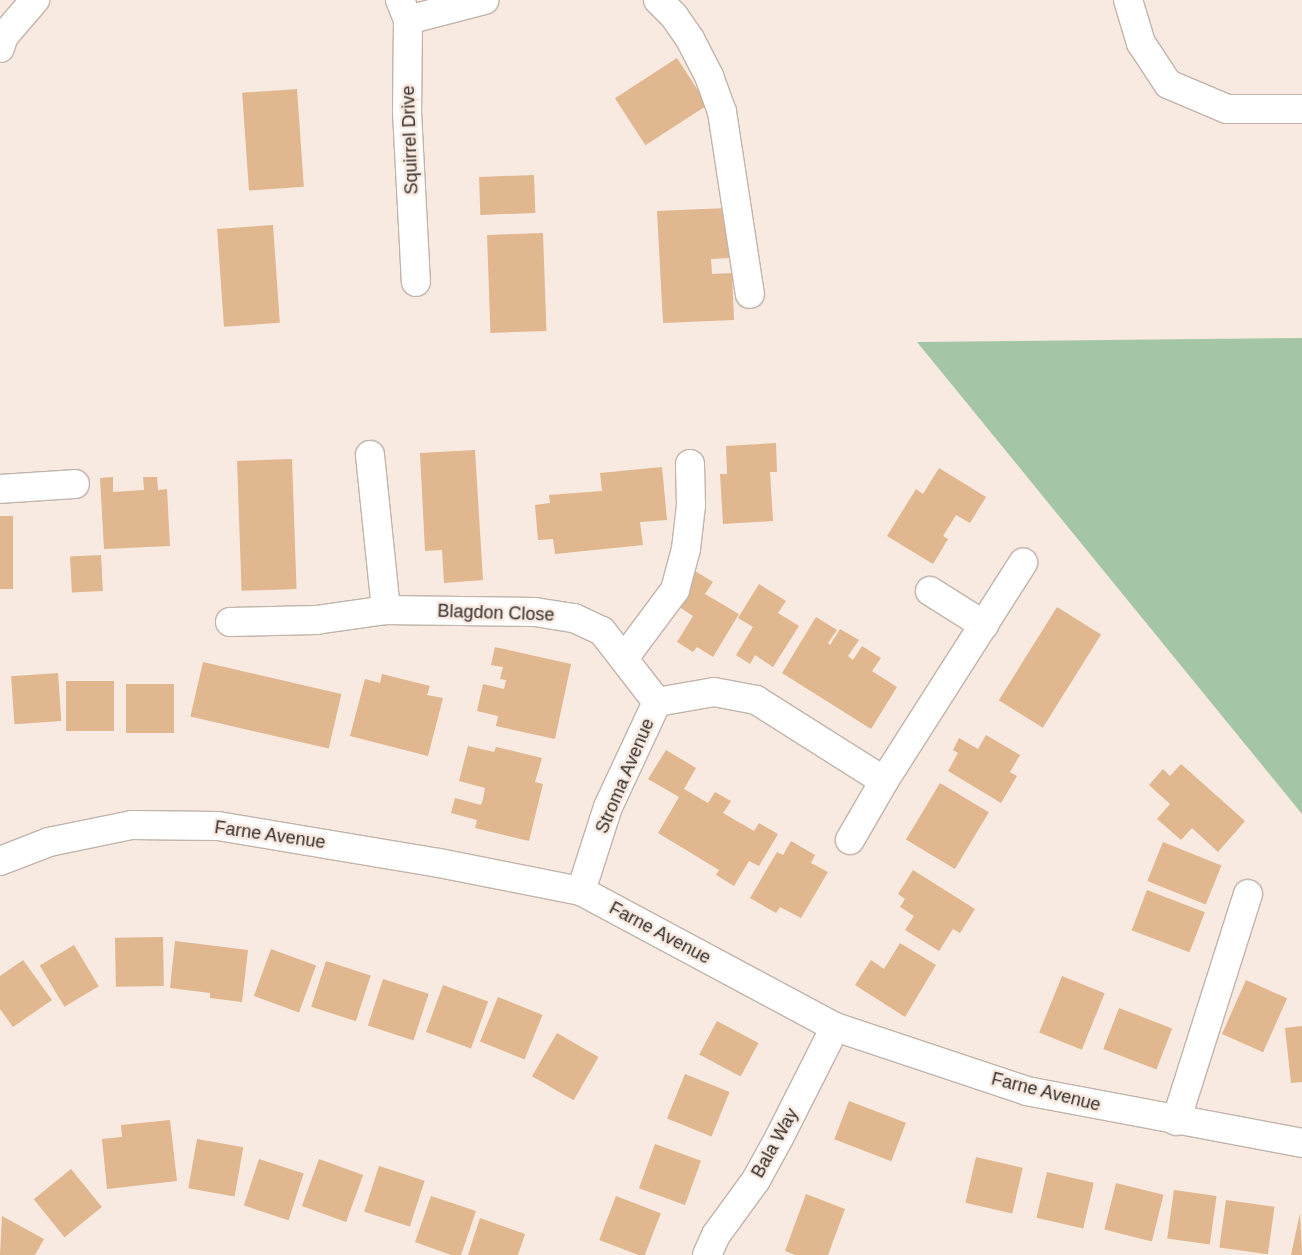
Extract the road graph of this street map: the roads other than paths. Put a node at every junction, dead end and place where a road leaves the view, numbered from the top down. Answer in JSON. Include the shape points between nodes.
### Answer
{"nodes":[{"id":1,"x":35,"y":0,"type":"edge"},
{"id":2,"x":484,"y":0,"type":"edge"},
{"id":3,"x":658,"y":0,"type":"edge"},
{"id":4,"x":1128,"y":0,"type":"edge"},
{"id":5,"x":404,"y":10,"type":"edge"},
{"id":6,"x":1,"y":39,"type":"edge"},
{"id":7,"x":1302,"y":109,"type":"edge"},
{"id":8,"x":416,"y":282,"type":"dead end"},
{"id":9,"x":750,"y":294,"type":"dead end"},
{"id":10,"x":370,"y":456,"type":"dead end"},
{"id":11,"x":690,"y":464,"type":"dead end"},
{"id":12,"x":75,"y":484,"type":"dead end"},
{"id":13,"x":0,"y":489,"type":"edge"},
{"id":14,"x":1023,"y":563,"type":"dead end"},
{"id":15,"x":930,"y":591,"type":"dead end"},
{"id":16,"x":386,"y":610,"type":"junction"},
{"id":17,"x":230,"y":622,"type":"dead end"},
{"id":18,"x":984,"y":625,"type":"junction"},
{"id":19,"x":625,"y":657,"type":"junction"},
{"id":20,"x":657,"y":702,"type":"junction"},
{"id":21,"x":884,"y":781,"type":"junction"},
{"id":22,"x":850,"y":840,"type":"dead end"},
{"id":23,"x":0,"y":861,"type":"edge"},
{"id":24,"x":581,"y":891,"type":"junction"},
{"id":25,"x":1248,"y":894,"type":"dead end"},
{"id":26,"x":835,"y":1027,"type":"junction"},
{"id":27,"x":1176,"y":1121,"type":"junction"},
{"id":28,"x":1302,"y":1143,"type":"edge"},
{"id":29,"x":707,"y":1255,"type":"edge"}],
"edges":[{"from":1,"to":6,"type":"street"},
{"from":2,"to":5,"type":"street"},
{"from":3,"to":9,"type":"street","via":[[690,39],[709,76],[722,112]]},
{"from":4,"to":7,"type":"street","via":[[1142,43],[1168,84],[1227,109]]},
{"from":5,"to":8,"type":"street","name":"Squirrel Drive"},
{"from":10,"to":16,"type":"street"},
{"from":11,"to":19,"type":"street","via":[[691,504],[686,549],[675,590]]},
{"from":12,"to":13,"type":"street"},
{"from":14,"to":18,"type":"street"},
{"from":15,"to":18,"type":"street"},
{"from":16,"to":17,"type":"street","name":"Blagdon Close","via":[[316,620]]},
{"from":16,"to":19,"type":"street","name":"Blagdon Close","via":[[536,612],[574,618],[602,631]]},
{"from":18,"to":21,"type":"street"},
{"from":19,"to":20,"type":"street","name":"Blagdon Close"},
{"from":20,"to":21,"type":"street","name":"Stroma Avenue","via":[[714,692],[756,700]]},
{"from":20,"to":24,"type":"street","name":"Stroma Avenue","via":[[608,807]]},
{"from":21,"to":22,"type":"street"},
{"from":23,"to":24,"type":"street","name":"Farne Avenue","via":[[49,842],[132,825],[218,826],[439,863]]},
{"from":24,"to":26,"type":"street","name":"Farne Avenue"},
{"from":25,"to":27,"type":"street"},
{"from":26,"to":27,"type":"street","name":"Farne Avenue","via":[[1027,1092]]},
{"from":26,"to":29,"type":"street","name":"Bala Way","via":[[765,1163],[716,1235]]},
{"from":27,"to":28,"type":"street","name":"Farne Avenue"}]}
